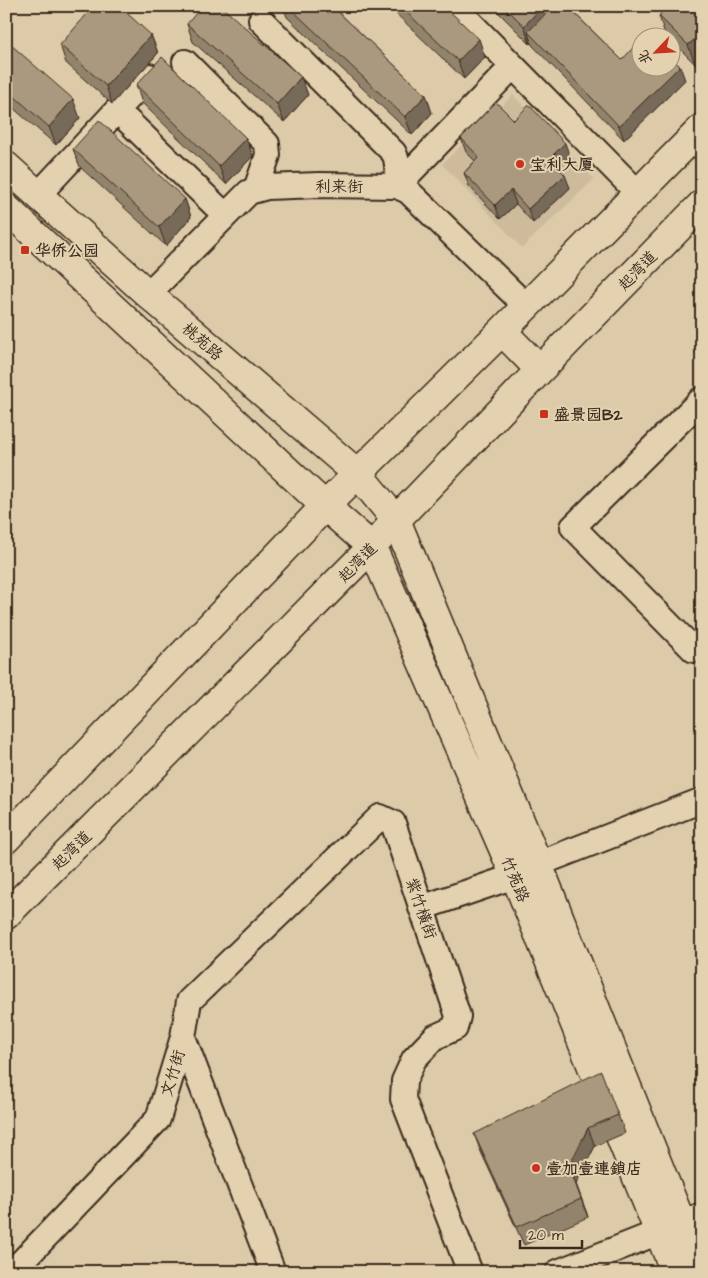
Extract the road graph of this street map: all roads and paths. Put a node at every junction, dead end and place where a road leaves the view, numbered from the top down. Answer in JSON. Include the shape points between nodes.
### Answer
{"nodes":[{"id":1,"x":454,"y":6,"type":"edge"},
{"id":2,"x":261,"y":20,"type":"dead end"},
{"id":3,"x":185,"y":62,"type":"dead end"},
{"id":4,"x":513,"y":66,"type":"junction"},
{"id":5,"x":149,"y":76,"type":"edge"},
{"id":6,"x":128,"y":121,"type":"dead end"},
{"id":7,"x":702,"y":128,"type":"edge"},
{"id":8,"x":6,"y":166,"type":"edge"},
{"id":9,"x":397,"y":186,"type":"junction"},
{"id":10,"x":256,"y":189,"type":"junction"},
{"id":11,"x":638,"y":193,"type":"junction"},
{"id":12,"x":38,"y":194,"type":"junction"},
{"id":13,"x":702,"y":204,"type":"edge"},
{"id":14,"x":6,"y":208,"type":"edge"},
{"id":15,"x":225,"y":215,"type":"junction"},
{"id":16,"x":148,"y":294,"type":"junction"},
{"id":17,"x":526,"y":306,"type":"junction"},
{"id":18,"x":502,"y":331,"type":"junction"},
{"id":19,"x":540,"y":370,"type":"junction"},
{"id":20,"x":702,"y":399,"type":"edge"},
{"id":21,"x":358,"y":474,"type":"junction"},
{"id":22,"x":325,"y":506,"type":"junction"},
{"id":23,"x":396,"y":520,"type":"junction"},
{"id":24,"x":372,"y":547,"type":"junction"},
{"id":25,"x":702,"y":643,"type":"edge"},
{"id":26,"x":700,"y":801,"type":"dead end"},
{"id":27,"x":6,"y":839,"type":"edge"},
{"id":28,"x":527,"y":870,"type":"junction"},
{"id":29,"x":421,"y":908,"type":"junction"},
{"id":30,"x":6,"y":915,"type":"edge"},
{"id":31,"x":183,"y":1037,"type":"junction"},
{"id":32,"x":681,"y":1224,"type":"edge"},
{"id":33,"x":565,"y":1271,"type":"edge"},
{"id":34,"x":12,"y":1272,"type":"edge"},
{"id":35,"x":273,"y":1272,"type":"edge"},
{"id":36,"x":470,"y":1272,"type":"edge"},
{"id":37,"x":675,"y":1272,"type":"edge"},
{"id":38,"x":701,"y":1272,"type":"edge"}],
"edges":[{"from":1,"to":4,"type":"street"},
{"from":2,"to":9,"type":"street","via":[[394,153]]},
{"from":3,"to":10,"type":"street","via":[[267,144],[268,155]]},
{"from":4,"to":9,"type":"street"},
{"from":4,"to":11,"type":"street"},
{"from":5,"to":12,"type":"street"},
{"from":6,"to":15,"type":"street"},
{"from":7,"to":11,"type":"street"},
{"from":8,"to":12,"type":"street","name":"桃苑路"},
{"from":9,"to":10,"type":"street","name":"利来街","via":[[319,185]]},
{"from":9,"to":17,"type":"street","via":[[418,200]]},
{"from":10,"to":15,"type":"street"},
{"from":11,"to":17,"type":"street"},
{"from":12,"to":16,"type":"street","name":"桃苑路"},
{"from":13,"to":19,"type":"street","name":"起湾道"},
{"from":14,"to":22,"type":"street"},
{"from":15,"to":16,"type":"street"},
{"from":16,"to":21,"type":"street","name":"桃苑路"},
{"from":17,"to":18,"type":"street"},
{"from":18,"to":19,"type":"street"},
{"from":18,"to":21,"type":"street"},
{"from":19,"to":23,"type":"street","name":"起湾道"},
{"from":20,"to":25,"type":"street","via":[[573,526],[694,650]]},
{"from":21,"to":22,"type":"street"},
{"from":21,"to":23,"type":"street","name":"桃苑路"},
{"from":22,"to":24,"type":"street","name":"竹苑路"},
{"from":22,"to":27,"type":"street"},
{"from":23,"to":24,"type":"street","name":"起湾道"},
{"from":23,"to":28,"type":"street","name":"竹苑路"},
{"from":24,"to":28,"type":"street","name":"竹苑路"},
{"from":24,"to":30,"type":"street","name":"起湾道"},
{"from":26,"to":28,"type":"street"},
{"from":28,"to":29,"type":"street"},
{"from":28,"to":32,"type":"street","name":"竹苑路"},
{"from":29,"to":31,"type":"street","name":"紫竹横街","via":[[393,823],[380,817],[189,1001]]},
{"from":29,"to":36,"type":"street","name":"紫竹横街","via":[[458,1016],[455,1028],[435,1037],[414,1059],[404,1081],[403,1099]]},
{"from":31,"to":34,"type":"street","name":"文竹街","via":[[158,1119]]},
{"from":31,"to":35,"type":"street","name":"文竹街"},
{"from":32,"to":33,"type":"street"},
{"from":32,"to":37,"type":"street","name":"竹苑路"},
{"from":32,"to":38,"type":"street","name":"竹苑路"}]}
